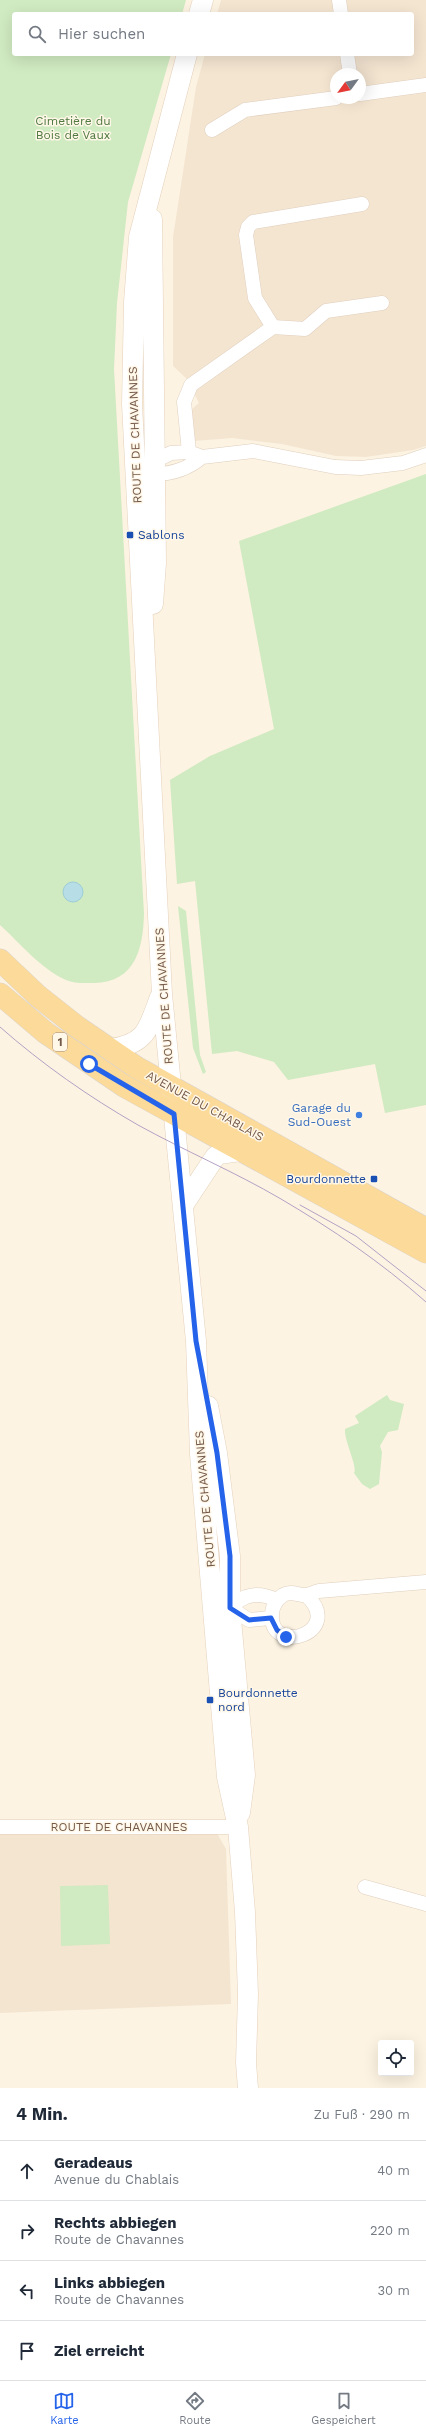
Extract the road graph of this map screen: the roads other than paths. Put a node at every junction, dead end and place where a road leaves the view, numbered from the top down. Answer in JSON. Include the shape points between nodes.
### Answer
{"nodes":[{"id":1,"x":203,"y":0,"type":"edge"},
{"id":2,"x":339,"y":0,"type":"edge"},
{"id":3,"x":200,"y":12,"type":"edge"},
{"id":4,"x":341,"y":12,"type":"edge"},
{"id":5,"x":186,"y":56,"type":"edge"},
{"id":6,"x":347,"y":56,"type":"edge"},
{"id":7,"x":349,"y":68,"type":"edge"},
{"id":8,"x":426,"y":85,"type":"edge"},
{"id":9,"x":366,"y":93,"type":"edge"},
{"id":10,"x":330,"y":99,"type":"edge"},
{"id":11,"x":212,"y":130,"type":"dead end"},
{"id":12,"x":151,"y":199,"type":"junction"},
{"id":13,"x":362,"y":204,"type":"dead end"},
{"id":14,"x":134,"y":302,"type":"junction"},
{"id":15,"x":382,"y":303,"type":"dead end"},
{"id":16,"x":273,"y":327,"type":"junction"},
{"id":17,"x":195,"y":454,"type":"junction"},
{"id":18,"x":426,"y":455,"type":"edge"},
{"id":19,"x":161,"y":466,"type":"junction"},
{"id":20,"x":149,"y":565,"type":"junction"},
{"id":21,"x":0,"y":960,"type":"edge"},
{"id":22,"x":0,"y":994,"type":"edge"},
{"id":23,"x":162,"y":994,"type":"junction"},
{"id":24,"x":110,"y":1049,"type":"junction"},
{"id":25,"x":170,"y":1086,"type":"junction"},
{"id":26,"x":174,"y":1114,"type":"junction"},
{"id":27,"x":240,"y":1151,"type":"junction"},
{"id":28,"x":184,"y":1204,"type":"junction"},
{"id":29,"x":426,"y":1229,"type":"edge"},
{"id":30,"x":426,"y":1252,"type":"edge"},
{"id":31,"x":426,"y":1582,"type":"edge"},
{"id":32,"x":306,"y":1595,"type":"junction"},
{"id":33,"x":277,"y":1600,"type":"junction"},
{"id":34,"x":222,"y":1609,"type":"junction"},
{"id":35,"x":271,"y":1618,"type":"junction"},
{"id":36,"x":0,"y":1827,"type":"edge"},
{"id":37,"x":238,"y":1827,"type":"junction"},
{"id":38,"x":365,"y":1888,"type":"dead end"},
{"id":39,"x":426,"y":1904,"type":"edge"},
{"id":40,"x":248,"y":2088,"type":"edge"}],
"edges":[{"from":1,"to":3,"type":"main road"},
{"from":2,"to":4,"type":"street"},
{"from":5,"to":12,"type":"main road","name":"ROUTE DE CHAVANNES"},
{"from":6,"to":7,"type":"street"},
{"from":8,"to":9,"type":"street"},
{"from":10,"to":11,"type":"street","via":[[245,110]]},
{"from":12,"to":14,"type":"main road","name":"ROUTE DE CHAVANNES","via":[[139,237]]},
{"from":12,"to":19,"type":"main road","name":"ROUTE DE CHAVANNES","via":[[155,436]]},
{"from":13,"to":16,"type":"street","via":[[253,222],[248,227],[246,235],[255,298]]},
{"from":14,"to":19,"type":"street","name":"ROUTE DE CHAVANNES","via":[[142,337],[144,456]]},
{"from":14,"to":20,"type":"main road","name":"ROUTE DE CHAVANNES","via":[[133,412]]},
{"from":15,"to":16,"type":"street","via":[[326,311],[304,329]]},
{"from":16,"to":17,"type":"street","via":[[191,384],[184,402]]},
{"from":17,"to":18,"type":"street","via":[[253,451],[335,467],[361,468],[403,463]]},
{"from":17,"to":19,"type":"street"},
{"from":19,"to":20,"type":"main road","name":"ROUTE DE CHAVANNES"},
{"from":20,"to":23,"type":"main road","name":"ROUTE DE CHAVANNES","via":[[145,650]]},
{"from":21,"to":24,"type":"main road","name":"AVENUE DU CHABLAIS","number":"1","via":[[38,996]]},
{"from":22,"to":26,"type":"main road","name":"AVENUE DU CHABLAIS","number":"1","via":[[46,1033],[89,1064]]},
{"from":23,"to":24,"type":"main road","via":[[146,1034],[126,1047]]},
{"from":23,"to":25,"type":"main road","name":"ROUTE DE CHAVANNES"},
{"from":24,"to":25,"type":"main road","name":"AVENUE DU CHABLAIS","number":"1"},
{"from":25,"to":26,"type":"main road","name":"ROUTE DE CHAVANNES"},
{"from":25,"to":29,"type":"main road","name":"AVENUE DU CHABLAIS","number":"1"},
{"from":26,"to":27,"type":"main road","name":"AVENUE DU CHABLAIS","number":"1"},
{"from":26,"to":28,"type":"main road","name":"ROUTE DE CHAVANNES"},
{"from":27,"to":28,"type":"main road","via":[[219,1154]]},
{"from":27,"to":30,"type":"main road","name":"AVENUE DU CHABLAIS","number":"1"},
{"from":28,"to":34,"type":"main road","name":"ROUTE DE CHAVANNES","via":[[196,1341],[200,1454]]},
{"from":31,"to":32,"type":"street","via":[[318,1591]]},
{"from":32,"to":33,"type":"street","via":[[295,1592],[285,1594]]},
{"from":32,"to":35,"type":"street","via":[[317,1610],[316,1622],[312,1630],[300,1638],[286,1637],[277,1630]]},
{"from":33,"to":34,"type":"street","via":[[267,1596],[246,1597]]},
{"from":33,"to":35,"type":"street"},
{"from":34,"to":35,"type":"street","via":[[249,1620]]},
{"from":34,"to":37,"type":"main road","name":"ROUTE DE CHAVANNES","via":[[227,1777]]},
{"from":36,"to":37,"type":"street","name":"ROUTE DE CHAVANNES"},
{"from":37,"to":40,"type":"main road","name":"ROUTE DE CHAVANNES","via":[[245,1912]]},
{"from":38,"to":39,"type":"street"}]}
